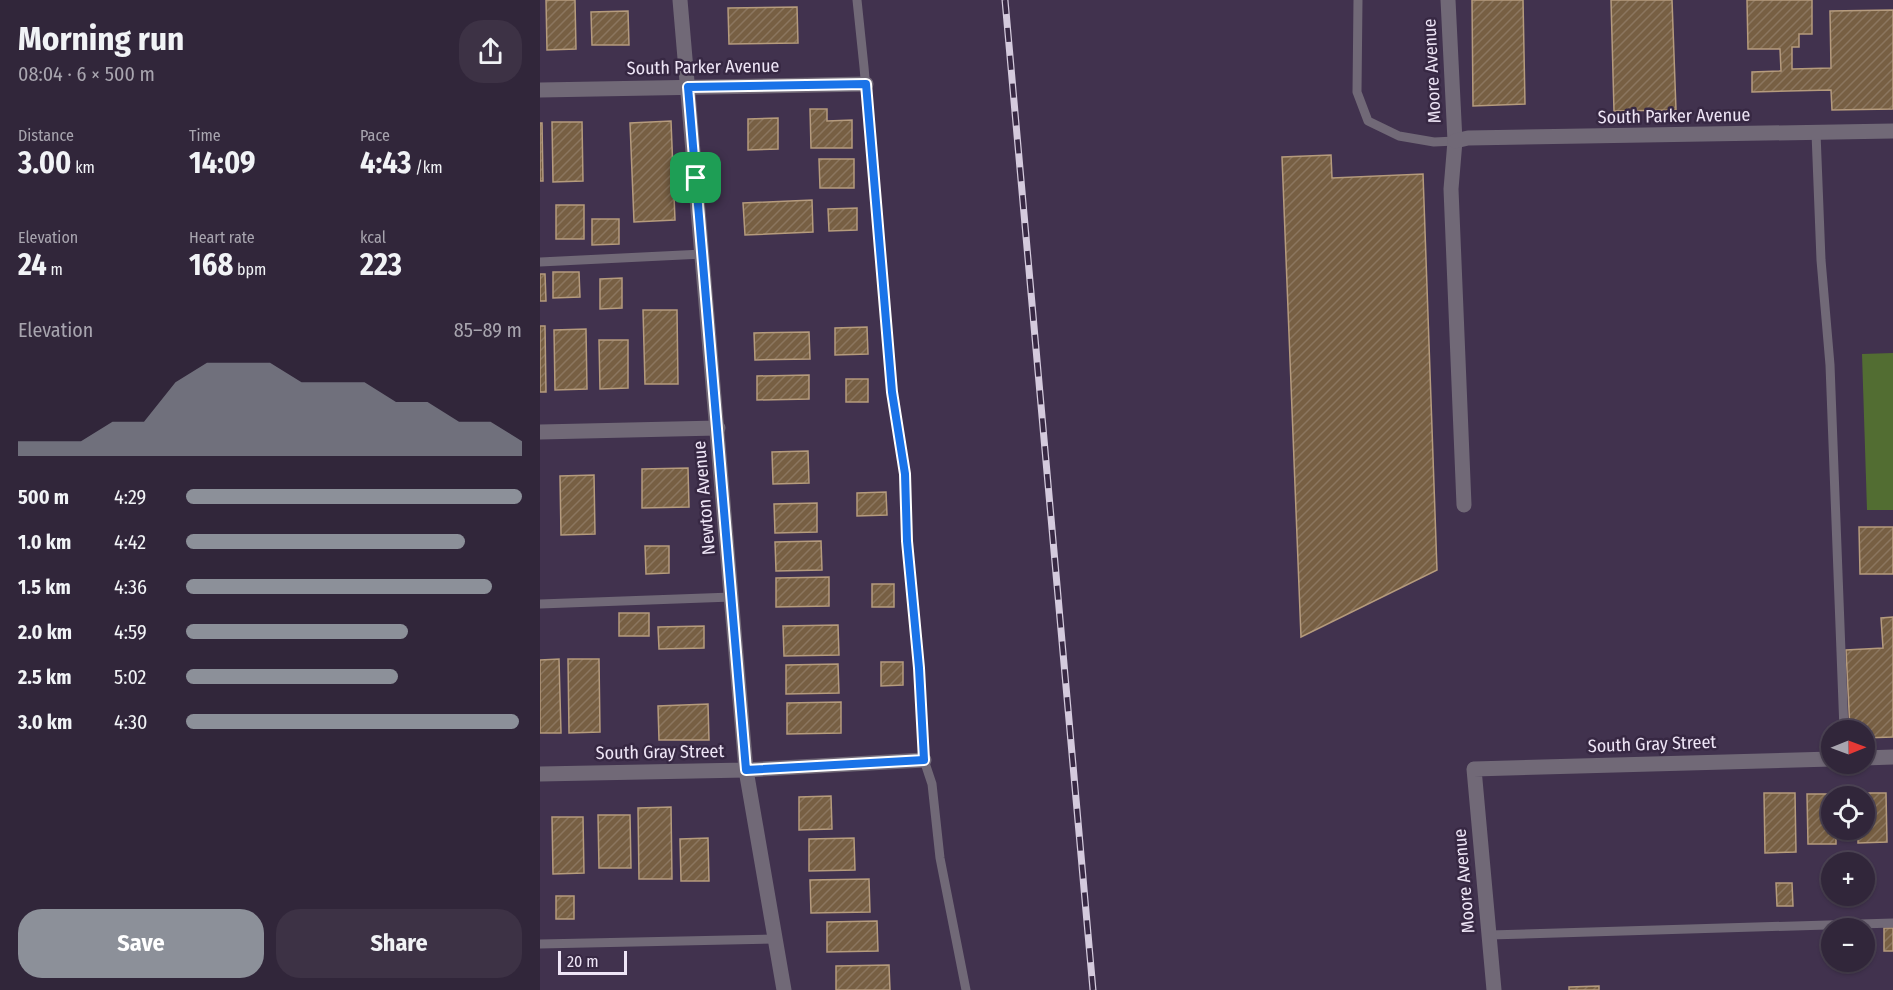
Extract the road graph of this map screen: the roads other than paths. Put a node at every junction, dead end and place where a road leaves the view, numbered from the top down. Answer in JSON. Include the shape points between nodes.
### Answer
{"nodes":[{"id":1,"x":680,"y":0,"type":"edge"},
{"id":2,"x":857,"y":0,"type":"edge"},
{"id":3,"x":1358,"y":0,"type":"edge"},
{"id":4,"x":1448,"y":0,"type":"edge"},
{"id":5,"x":866,"y":84,"type":"junction"},
{"id":6,"x":688,"y":87,"type":"junction"},
{"id":7,"x":540,"y":90,"type":"edge"},
{"id":8,"x":1893,"y":131,"type":"edge"},
{"id":9,"x":1816,"y":133,"type":"junction"},
{"id":10,"x":1455,"y":141,"type":"junction"},
{"id":11,"x":703,"y":254,"type":"junction"},
{"id":12,"x":540,"y":262,"type":"edge"},
{"id":13,"x":718,"y":428,"type":"junction"},
{"id":14,"x":540,"y":432,"type":"edge"},
{"id":15,"x":1464,"y":505,"type":"dead end"},
{"id":16,"x":732,"y":597,"type":"junction"},
{"id":17,"x":540,"y":604,"type":"edge"},
{"id":18,"x":1844,"y":720,"type":"edge"},
{"id":19,"x":1893,"y":757,"type":"edge"},
{"id":20,"x":1875,"y":758,"type":"edge"},
{"id":21,"x":1821,"y":759,"type":"edge"},
{"id":22,"x":924,"y":760,"type":"junction"},
{"id":23,"x":1474,"y":769,"type":"joint"},
{"id":24,"x":746,"y":770,"type":"junction"},
{"id":25,"x":540,"y":774,"type":"edge"},
{"id":26,"x":1893,"y":923,"type":"edge"},
{"id":27,"x":1489,"y":935,"type":"junction"},
{"id":28,"x":776,"y":939,"type":"junction"},
{"id":29,"x":540,"y":944,"type":"edge"},
{"id":30,"x":784,"y":990,"type":"edge"},
{"id":31,"x":966,"y":990,"type":"edge"},
{"id":32,"x":1494,"y":990,"type":"edge"}],
"edges":[{"from":1,"to":6,"type":"street","name":"Newton Avenue"},
{"from":2,"to":5,"type":"lane"},
{"from":3,"to":10,"type":"lane","via":[[1357,92],[1368,121],[1400,136]]},
{"from":4,"to":10,"type":"street","name":"Moore Avenue"},
{"from":5,"to":6,"type":"street","name":"South Parker Avenue"},
{"from":5,"to":22,"type":"lane","via":[[892,392],[905,474]]},
{"from":6,"to":7,"type":"street","name":"South Parker Avenue"},
{"from":6,"to":11,"type":"street","name":"Newton Avenue"},
{"from":8,"to":9,"type":"street","name":"South Parker Avenue"},
{"from":9,"to":10,"type":"street","name":"South Parker Avenue"},
{"from":9,"to":18,"type":"lane","via":[[1830,365]]},
{"from":10,"to":15,"type":"street","name":"Moore Avenue","via":[[1450,189]]},
{"from":11,"to":12,"type":"lane"},
{"from":11,"to":13,"type":"street","name":"Newton Avenue"},
{"from":13,"to":14,"type":"street"},
{"from":13,"to":16,"type":"street","name":"Newton Avenue"},
{"from":16,"to":17,"type":"lane"},
{"from":16,"to":24,"type":"street","name":"Newton Avenue"},
{"from":19,"to":20,"type":"street"},
{"from":21,"to":23,"type":"street","name":"South Gray Street"},
{"from":22,"to":24,"type":"street","name":"South Gray Street"},
{"from":22,"to":31,"type":"lane","via":[[932,784],[940,858]]},
{"from":23,"to":27,"type":"street","name":"Moore Avenue"},
{"from":24,"to":25,"type":"street","name":"South Gray Street"},
{"from":24,"to":28,"type":"street","name":"Newton Avenue"},
{"from":26,"to":27,"type":"lane"},
{"from":27,"to":32,"type":"street","name":"Moore Avenue"},
{"from":28,"to":29,"type":"lane"},
{"from":28,"to":30,"type":"street","name":"Newton Avenue"}]}
